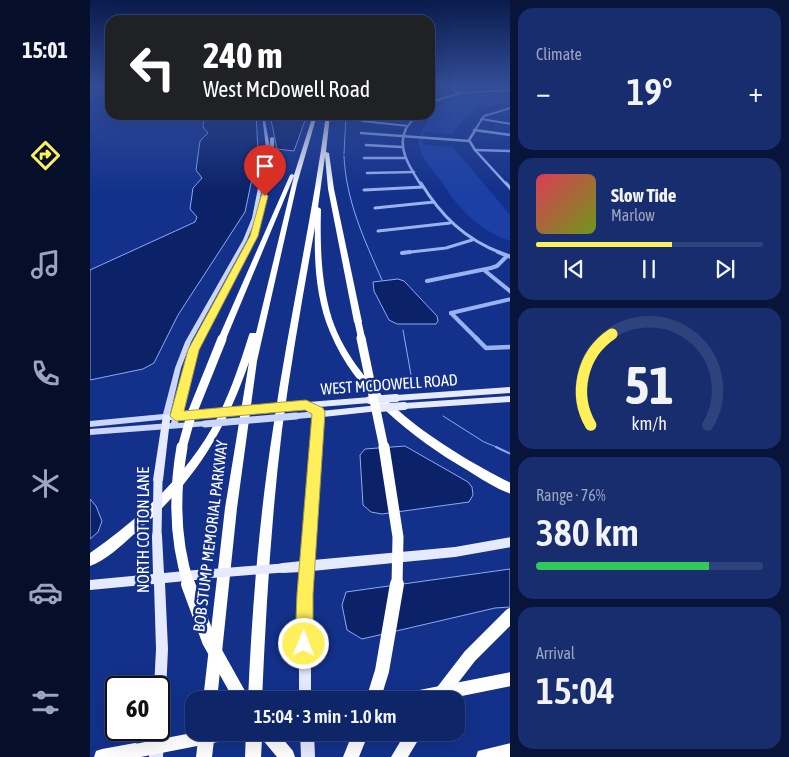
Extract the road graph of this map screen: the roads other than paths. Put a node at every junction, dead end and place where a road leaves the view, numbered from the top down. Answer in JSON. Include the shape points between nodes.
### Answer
{"nodes":[{"id":1,"x":265,"y":121,"type":"edge"},
{"id":2,"x":269,"y":121,"type":"edge"},
{"id":3,"x":313,"y":121,"type":"edge"},
{"id":4,"x":327,"y":121,"type":"edge"},
{"id":5,"x":365,"y":121,"type":"edge"},
{"id":6,"x":411,"y":121,"type":"edge"},
{"id":7,"x":480,"y":121,"type":"edge"},
{"id":8,"x":494,"y":121,"type":"edge"},
{"id":9,"x":510,"y":124,"type":"edge"},
{"id":10,"x":408,"y":126,"type":"junction"},
{"id":11,"x":474,"y":130,"type":"junction"},
{"id":12,"x":361,"y":133,"type":"dead end"},
{"id":13,"x":510,"y":135,"type":"edge"},
{"id":14,"x":309,"y":136,"type":"junction"},
{"id":15,"x":402,"y":136,"type":"junction"},
{"id":16,"x":325,"y":138,"type":"junction"},
{"id":17,"x":469,"y":141,"type":"junction"},
{"id":18,"x":366,"y":145,"type":"dead end"},
{"id":19,"x":401,"y":147,"type":"junction"},
{"id":20,"x":475,"y":150,"type":"junction"},
{"id":21,"x":510,"y":151,"type":"edge"},
{"id":22,"x":364,"y":158,"type":"dead end"},
{"id":23,"x":406,"y":158,"type":"junction"},
{"id":24,"x":414,"y":172,"type":"junction"},
{"id":25,"x":367,"y":173,"type":"dead end"},
{"id":26,"x":320,"y":184,"type":"junction"},
{"id":27,"x":423,"y":187,"type":"junction"},
{"id":28,"x":510,"y":189,"type":"edge"},
{"id":29,"x":364,"y":190,"type":"dead end"},
{"id":30,"x":434,"y":202,"type":"junction"},
{"id":31,"x":375,"y":208,"type":"dead end"},
{"id":32,"x":450,"y":223,"type":"junction"},
{"id":33,"x":378,"y":231,"type":"dead end"},
{"id":34,"x":472,"y":240,"type":"junction"},
{"id":35,"x":402,"y":253,"type":"dead end"},
{"id":36,"x":509,"y":256,"type":"edge"},
{"id":37,"x":484,"y":270,"type":"junction"},
{"id":38,"x":272,"y":276,"type":"junction"},
{"id":39,"x":427,"y":281,"type":"dead end"},
{"id":40,"x":510,"y":292,"type":"edge"},
{"id":41,"x":510,"y":299,"type":"edge"},
{"id":42,"x":222,"y":339,"type":"joint"},
{"id":43,"x":510,"y":347,"type":"edge"},
{"id":44,"x":510,"y":390,"type":"edge"},
{"id":45,"x":510,"y":399,"type":"edge"},
{"id":46,"x":306,"y":405,"type":"junction"},
{"id":47,"x":319,"y":414,"type":"junction"},
{"id":48,"x":175,"y":421,"type":"junction"},
{"id":49,"x":165,"y":422,"type":"junction"},
{"id":50,"x":90,"y":424,"type":"edge"},
{"id":51,"x":90,"y":432,"type":"edge"},
{"id":52,"x":510,"y":489,"type":"edge"},
{"id":53,"x":510,"y":542,"type":"edge"},
{"id":54,"x":90,"y":560,"type":"edge"},
{"id":55,"x":307,"y":566,"type":"junction"},
{"id":56,"x":160,"y":578,"type":"junction"},
{"id":57,"x":90,"y":585,"type":"edge"},
{"id":58,"x":510,"y":615,"type":"edge"},
{"id":59,"x":510,"y":679,"type":"edge"},
{"id":60,"x":211,"y":691,"type":"edge"},
{"id":61,"x":236,"y":691,"type":"edge"},
{"id":62,"x":256,"y":691,"type":"edge"},
{"id":63,"x":305,"y":691,"type":"edge"},
{"id":64,"x":376,"y":691,"type":"edge"},
{"id":65,"x":443,"y":691,"type":"edge"},
{"id":66,"x":449,"y":691,"type":"edge"},
{"id":67,"x":187,"y":741,"type":"edge"},
{"id":68,"x":206,"y":741,"type":"edge"},
{"id":69,"x":254,"y":741,"type":"edge"},
{"id":70,"x":274,"y":741,"type":"edge"},
{"id":71,"x":307,"y":741,"type":"edge"},
{"id":72,"x":357,"y":741,"type":"edge"},
{"id":73,"x":409,"y":741,"type":"edge"},
{"id":74,"x":510,"y":751,"type":"edge"},
{"id":75,"x":102,"y":757,"type":"edge"},
{"id":76,"x":156,"y":757,"type":"edge"},
{"id":77,"x":204,"y":757,"type":"edge"},
{"id":78,"x":253,"y":757,"type":"edge"},
{"id":79,"x":287,"y":757,"type":"edge"},
{"id":80,"x":308,"y":757,"type":"edge"},
{"id":81,"x":350,"y":757,"type":"edge"},
{"id":82,"x":399,"y":757,"type":"edge"},
{"id":83,"x":484,"y":757,"type":"edge"}],
"edges":[{"from":1,"to":49,"type":"main road","name":"NORTH COTTON LANE","via":[[268,148],[254,218],[245,240],[190,336],[178,368]]},
{"from":2,"to":48,"type":"main road","via":[[272,148],[261,214],[254,236],[193,350]]},
{"from":3,"to":14,"type":"highway","name":"BOB STUMP MEMORIAL PARKWAY"},
{"from":4,"to":16,"type":"highway"},
{"from":5,"to":10,"type":"street"},
{"from":6,"to":10,"type":"street"},
{"from":7,"to":11,"type":"street"},
{"from":8,"to":9,"type":"street"},
{"from":10,"to":15,"type":"street"},
{"from":11,"to":13,"type":"street"},
{"from":11,"to":17,"type":"street"},
{"from":12,"to":15,"type":"street"},
{"from":14,"to":38,"type":"highway","name":"BOB STUMP MEMORIAL PARKWAY","via":[[295,178]]},
{"from":14,"to":42,"type":"highway"},
{"from":15,"to":17,"type":"street"},
{"from":15,"to":19,"type":"street"},
{"from":16,"to":26,"type":"highway"},
{"from":16,"to":64,"type":"highway","bridge":true,"via":[[331,189],[390,479],[398,537],[397,594]]},
{"from":17,"to":20,"type":"street"},
{"from":18,"to":19,"type":"street"},
{"from":19,"to":23,"type":"street"},
{"from":20,"to":21,"type":"street"},
{"from":20,"to":28,"type":"street"},
{"from":22,"to":23,"type":"street"},
{"from":23,"to":24,"type":"street"},
{"from":24,"to":25,"type":"street"},
{"from":24,"to":27,"type":"street"},
{"from":26,"to":52,"type":"highway","via":[[321,276],[331,324],[345,354],[370,388],[404,419],[450,454]]},
{"from":26,"to":62,"type":"highway","via":[[276,440]]},
{"from":27,"to":29,"type":"street"},
{"from":27,"to":30,"type":"street"},
{"from":30,"to":31,"type":"street"},
{"from":30,"to":32,"type":"street"},
{"from":32,"to":33,"type":"street"},
{"from":32,"to":34,"type":"street"},
{"from":34,"to":35,"type":"street","via":[[446,248]]},
{"from":34,"to":36,"type":"street"},
{"from":36,"to":37,"type":"street","via":[[497,266]]},
{"from":37,"to":39,"type":"street"},
{"from":37,"to":40,"type":"street"},
{"from":38,"to":54,"type":"highway","via":[[239,376],[209,442],[155,508]]},
{"from":38,"to":60,"type":"highway","name":"BOB STUMP MEMORIAL PARKWAY","via":[[253,361],[238,454]]},
{"from":41,"to":43,"type":"street","via":[[451,313],[486,348]]},
{"from":42,"to":61,"type":"highway","bridge":true,"via":[[184,439],[177,480],[177,524],[184,570],[203,627]]},
{"from":44,"to":46,"type":"main road","name":"WEST MCDOWELL ROAD","bridge":true},
{"from":45,"to":47,"type":"main road","name":"WEST MCDOWELL ROAD","bridge":true},
{"from":46,"to":47,"type":"main road"},
{"from":46,"to":48,"type":"main road","name":"WEST MCDOWELL ROAD","bridge":true,"via":[[208,414]]},
{"from":47,"to":48,"type":"main road","name":"WEST MCDOWELL ROAD","bridge":true,"via":[[205,424]]},
{"from":47,"to":55,"type":"main road"},
{"from":48,"to":49,"type":"main road","name":"WEST MCDOWELL ROAD"},
{"from":49,"to":50,"type":"main road","name":"WEST MCDOWELL ROAD"},
{"from":49,"to":51,"type":"main road","name":"WEST MCDOWELL ROAD"},
{"from":49,"to":56,"type":"main road","name":"NORTH COTTON LANE","bridge":true,"via":[[158,480]]},
{"from":53,"to":55,"type":"main road","via":[[455,552]]},
{"from":55,"to":56,"type":"main road","bridge":true},
{"from":55,"to":63,"type":"main road"},
{"from":56,"to":57,"type":"main road"},
{"from":56,"to":76,"type":"main road","name":"NORTH COTTON LANE","via":[[162,666]]},
{"from":58,"to":65,"type":"highway","bridge":true,"via":[[470,656]]},
{"from":59,"to":66,"type":"highway"},
{"from":67,"to":75,"type":"highway","bridge":true},
{"from":68,"to":77,"type":"highway"},
{"from":69,"to":78,"type":"highway"},
{"from":70,"to":79,"type":"highway"},
{"from":71,"to":80,"type":"main road"},
{"from":72,"to":81,"type":"highway"},
{"from":73,"to":82,"type":"highway"},
{"from":74,"to":83,"type":"highway"}]}
